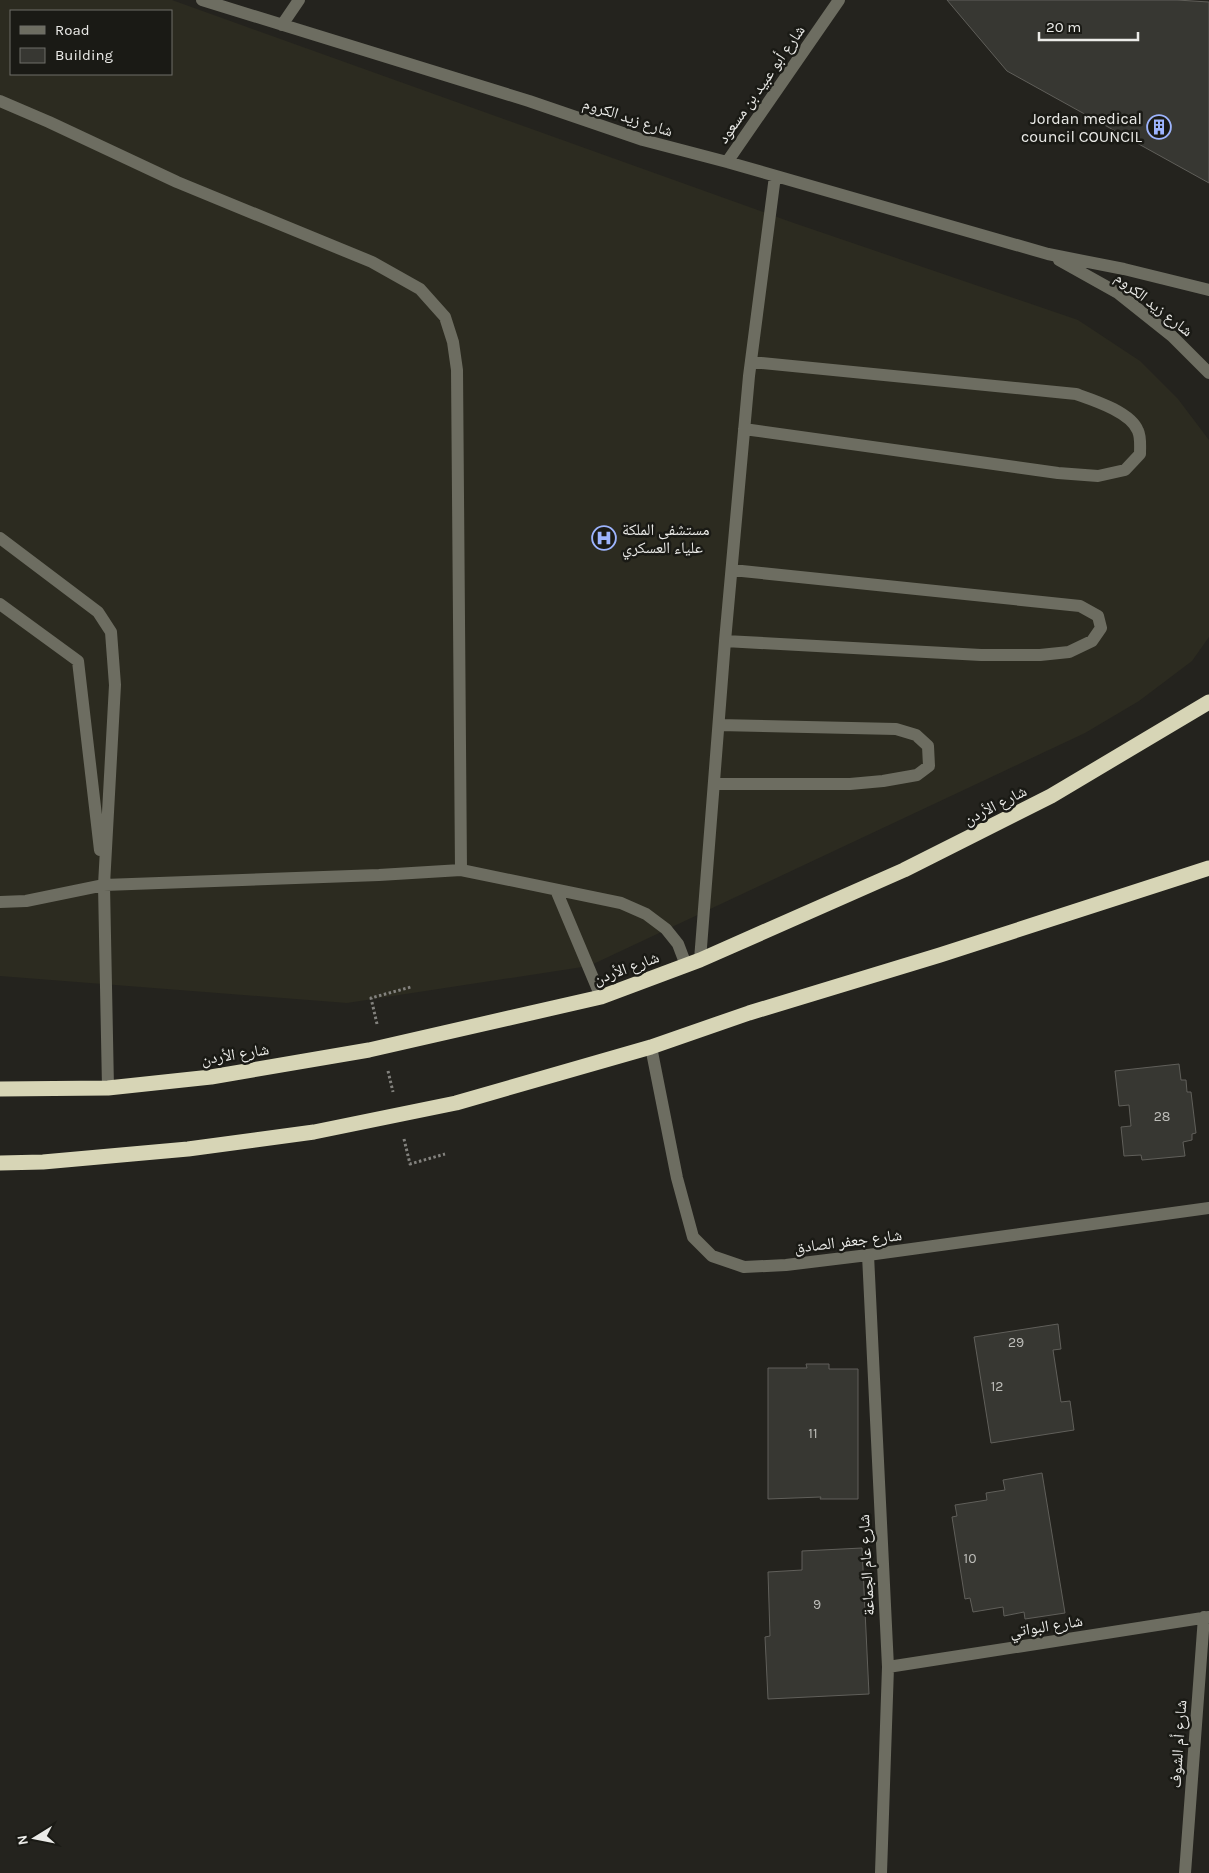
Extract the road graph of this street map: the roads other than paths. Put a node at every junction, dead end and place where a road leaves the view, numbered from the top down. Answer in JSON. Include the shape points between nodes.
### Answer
{"nodes":[{"id":1,"x":202,"y":0,"type":"edge"},
{"id":2,"x":300,"y":0,"type":"edge"},
{"id":3,"x":839,"y":0,"type":"edge"},
{"id":4,"x":282,"y":25,"type":"junction"},
{"id":5,"x":0,"y":101,"type":"edge"},
{"id":6,"x":727,"y":162,"type":"junction"},
{"id":7,"x":775,"y":176,"type":"junction"},
{"id":8,"x":1048,"y":254,"type":"junction"},
{"id":9,"x":1209,"y":290,"type":"edge"},
{"id":10,"x":751,"y":362,"type":"junction"},
{"id":11,"x":1209,"y":373,"type":"edge"},
{"id":12,"x":744,"y":429,"type":"junction"},
{"id":13,"x":0,"y":538,"type":"edge"},
{"id":14,"x":732,"y":570,"type":"junction"},
{"id":15,"x":0,"y":604,"type":"edge"},
{"id":16,"x":725,"y":641,"type":"junction"},
{"id":17,"x":1206,"y":706,"type":"edge"},
{"id":18,"x":719,"y":725,"type":"junction"},
{"id":19,"x":714,"y":784,"type":"junction"},
{"id":20,"x":1209,"y":868,"type":"edge"},
{"id":21,"x":461,"y":870,"type":"junction"},
{"id":22,"x":104,"y":885,"type":"junction"},
{"id":23,"x":556,"y":890,"type":"junction"},
{"id":24,"x":0,"y":902,"type":"edge"},
{"id":25,"x":693,"y":962,"type":"junction"},
{"id":26,"x":601,"y":997,"type":"junction"},
{"id":27,"x":651,"y":1047,"type":"junction"},
{"id":28,"x":108,"y":1088,"type":"junction"},
{"id":29,"x":0,"y":1089,"type":"edge"},
{"id":30,"x":0,"y":1163,"type":"edge"},
{"id":31,"x":1209,"y":1208,"type":"edge"},
{"id":32,"x":868,"y":1255,"type":"junction"},
{"id":33,"x":1206,"y":1617,"type":"edge"},
{"id":34,"x":888,"y":1667,"type":"junction"},
{"id":35,"x":882,"y":1873,"type":"edge"},
{"id":36,"x":1185,"y":1873,"type":"edge"}],
"edges":[{"from":1,"to":4,"type":"street","name":"شارع زيد الكروم"},
{"from":2,"to":4,"type":"street"},
{"from":3,"to":6,"type":"street","name":"شارع أبو عبيد بن مسعود"},
{"from":4,"to":6,"type":"street","name":"شارع زيد الكروم","via":[[529,101],[643,140]]},
{"from":5,"to":21,"type":"street","via":[[177,182],[372,262],[420,289],[445,317],[457,370]]},
{"from":6,"to":7,"type":"street","name":"شارع زيد الكروم"},
{"from":7,"to":8,"type":"street","name":"شارع زيد الكروم"},
{"from":7,"to":10,"type":"street"},
{"from":8,"to":9,"type":"street","name":"شارع زيد الكروم"},
{"from":8,"to":11,"type":"street","name":"شارع زيد الكروم","via":[[1118,293],[1172,336]]},
{"from":10,"to":12,"type":"street"},
{"from":10,"to":12,"type":"street","via":[[1076,394],[1122,413],[1138,430],[1140,454],[1125,470],[1098,476]]},
{"from":12,"to":14,"type":"street"},
{"from":13,"to":22,"type":"street","via":[[98,612],[111,632],[115,685]]},
{"from":14,"to":16,"type":"street"},
{"from":14,"to":16,"type":"street","via":[[1080,606],[1098,616],[1101,628],[1092,641],[1069,652],[1040,655],[981,655]]},
{"from":15,"to":22,"type":"street","via":[[78,660]]},
{"from":16,"to":18,"type":"street"},
{"from":17,"to":25,"type":"highway","name":"شارع الأردن","via":[[1051,796],[913,866]]},
{"from":18,"to":19,"type":"street"},
{"from":18,"to":19,"type":"street","via":[[896,729],[916,735],[928,746],[929,766],[917,775],[883,782]]},
{"from":19,"to":25,"type":"street"},
{"from":20,"to":27,"type":"highway"},
{"from":21,"to":22,"type":"street"},
{"from":21,"to":23,"type":"street"},
{"from":22,"to":24,"type":"street","via":[[26,901]]},
{"from":22,"to":28,"type":"street"},
{"from":23,"to":25,"type":"street","via":[[621,903],[646,914],[666,929]]},
{"from":23,"to":26,"type":"street"},
{"from":25,"to":26,"type":"highway","name":"شارع الأردن"},
{"from":26,"to":28,"type":"highway","name":"شارع الأردن","via":[[369,1050],[211,1077]]},
{"from":27,"to":30,"type":"highway","via":[[456,1103],[314,1132],[188,1149]]},
{"from":27,"to":32,"type":"street","name":"شارع جعفر الصادق","via":[[677,1178],[693,1237],[712,1256],[744,1267]]},
{"from":28,"to":29,"type":"highway","name":"شارع الأردن"},
{"from":31,"to":32,"type":"street","name":"شارع جعفر الصادق"},
{"from":32,"to":34,"type":"street","name":"شارع عام الجماعة"},
{"from":33,"to":34,"type":"street","name":"شارع البواتي"},
{"from":33,"to":36,"type":"street","name":"شارع أم الشوف"},
{"from":34,"to":35,"type":"street","name":"شارع عام الجماعة"}]}
